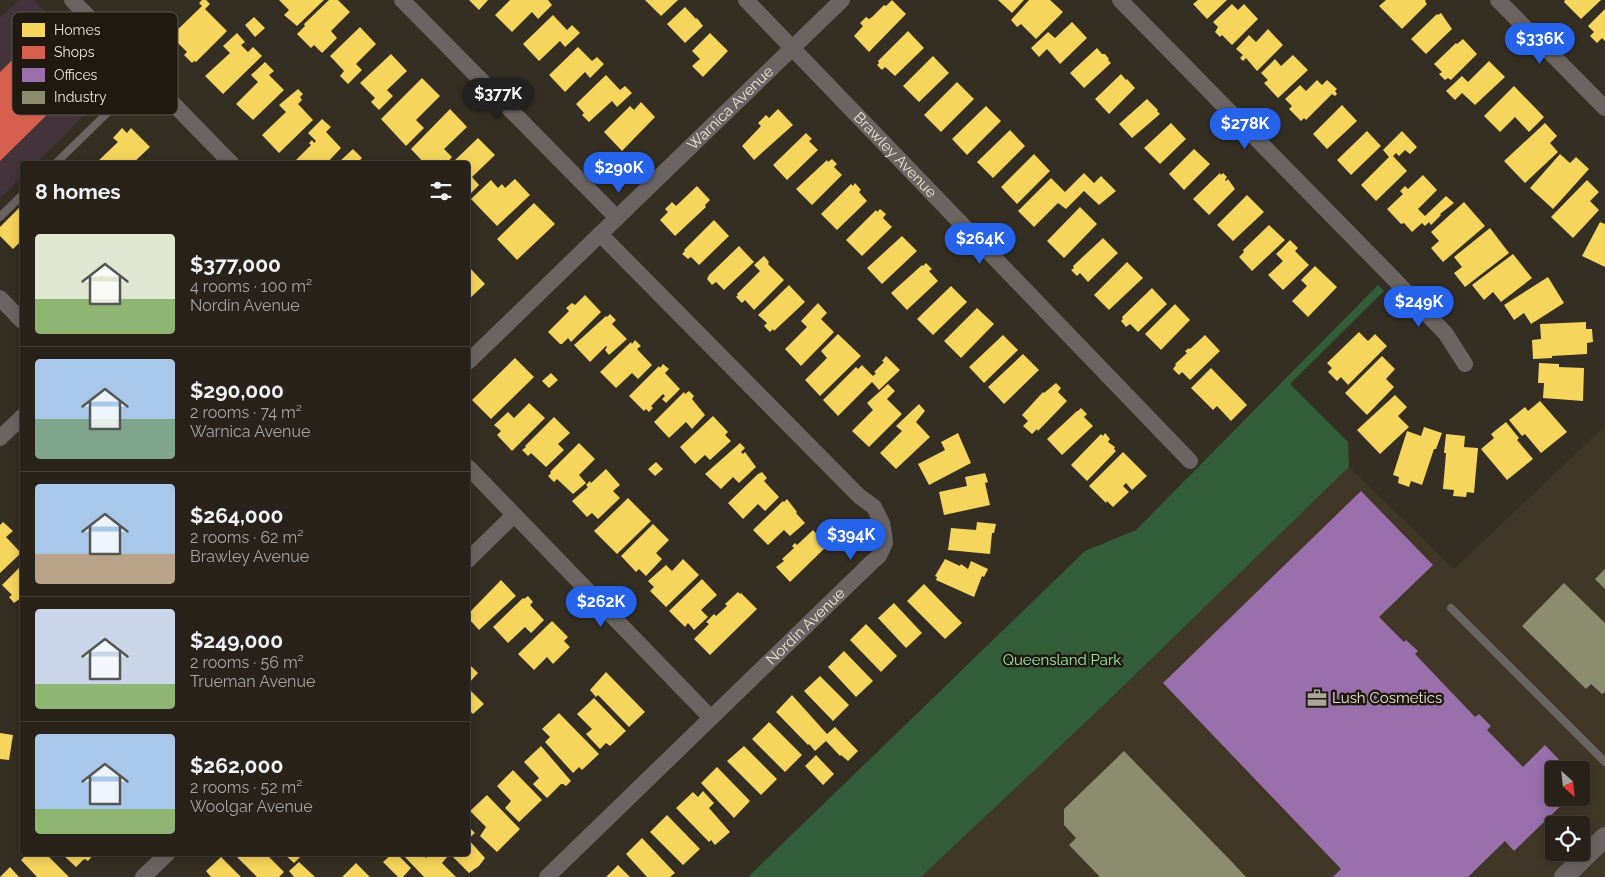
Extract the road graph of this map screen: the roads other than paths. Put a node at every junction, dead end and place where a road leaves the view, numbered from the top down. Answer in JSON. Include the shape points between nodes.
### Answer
{"nodes":[{"id":1,"x":72,"y":0,"type":"edge"},
{"id":2,"x":402,"y":0,"type":"edge"},
{"id":3,"x":746,"y":0,"type":"edge"},
{"id":4,"x":842,"y":0,"type":"edge"},
{"id":5,"x":1120,"y":0,"type":"edge"},
{"id":6,"x":1498,"y":0,"type":"edge"},
{"id":7,"x":84,"y":12,"type":"edge"},
{"id":8,"x":793,"y":48,"type":"junction"},
{"id":9,"x":178,"y":108,"type":"edge"},
{"id":10,"x":1605,"y":108,"type":"edge"},
{"id":11,"x":105,"y":115,"type":"edge"},
{"id":12,"x":58,"y":161,"type":"edge"},
{"id":13,"x":229,"y":161,"type":"edge"},
{"id":14,"x":20,"y":198,"type":"edge"},
{"id":15,"x":0,"y":217,"type":"edge"},
{"id":16,"x":617,"y":218,"type":"junction"},
{"id":17,"x":600,"y":234,"type":"junction"},
{"id":18,"x":0,"y":298,"type":"edge"},
{"id":19,"x":20,"y":319,"type":"edge"},
{"id":20,"x":470,"y":360,"type":"edge"},
{"id":21,"x":1465,"y":364,"type":"dead end"},
{"id":22,"x":20,"y":418,"type":"edge"},
{"id":23,"x":0,"y":438,"type":"edge"},
{"id":24,"x":1190,"y":461,"type":"dead end"},
{"id":25,"x":470,"y":469,"type":"edge"},
{"id":26,"x":514,"y":515,"type":"junction"},
{"id":27,"x":470,"y":558,"type":"edge"},
{"id":28,"x":1451,"y":608,"type":"dead end"},
{"id":29,"x":711,"y":718,"type":"junction"},
{"id":30,"x":1605,"y":762,"type":"edge"},
{"id":31,"x":1605,"y":837,"type":"edge"},
{"id":32,"x":164,"y":856,"type":"edge"},
{"id":33,"x":143,"y":877,"type":"edge"},
{"id":34,"x":548,"y":877,"type":"edge"},
{"id":35,"x":1564,"y":877,"type":"edge"}],
"edges":[{"from":1,"to":7,"type":"street"},
{"from":2,"to":16,"type":"street"},
{"from":3,"to":8,"type":"street","name":"Brawley Avenue"},
{"from":4,"to":8,"type":"street","name":"Warnica Avenue"},
{"from":5,"to":21,"type":"street","via":[[1393,278],[1446,334]]},
{"from":6,"to":10,"type":"street"},
{"from":8,"to":16,"type":"street","name":"Warnica Avenue"},
{"from":8,"to":24,"type":"street","name":"Brawley Avenue"},
{"from":9,"to":13,"type":"street"},
{"from":11,"to":12,"type":"lane"},
{"from":14,"to":15,"type":"lane"},
{"from":16,"to":17,"type":"street","name":"Warnica Avenue"},
{"from":17,"to":20,"type":"street","name":"Warnica Avenue"},
{"from":17,"to":29,"type":"street","name":"Nordin Avenue","via":[[859,496],[874,507],[882,523],[885,543],[879,556]]},
{"from":18,"to":19,"type":"street"},
{"from":22,"to":23,"type":"street"},
{"from":25,"to":26,"type":"street"},
{"from":26,"to":27,"type":"street"},
{"from":26,"to":29,"type":"street"},
{"from":28,"to":30,"type":"lane"},
{"from":29,"to":34,"type":"street","name":"Nordin Avenue"},
{"from":31,"to":35,"type":"street"},
{"from":32,"to":33,"type":"street"}]}
